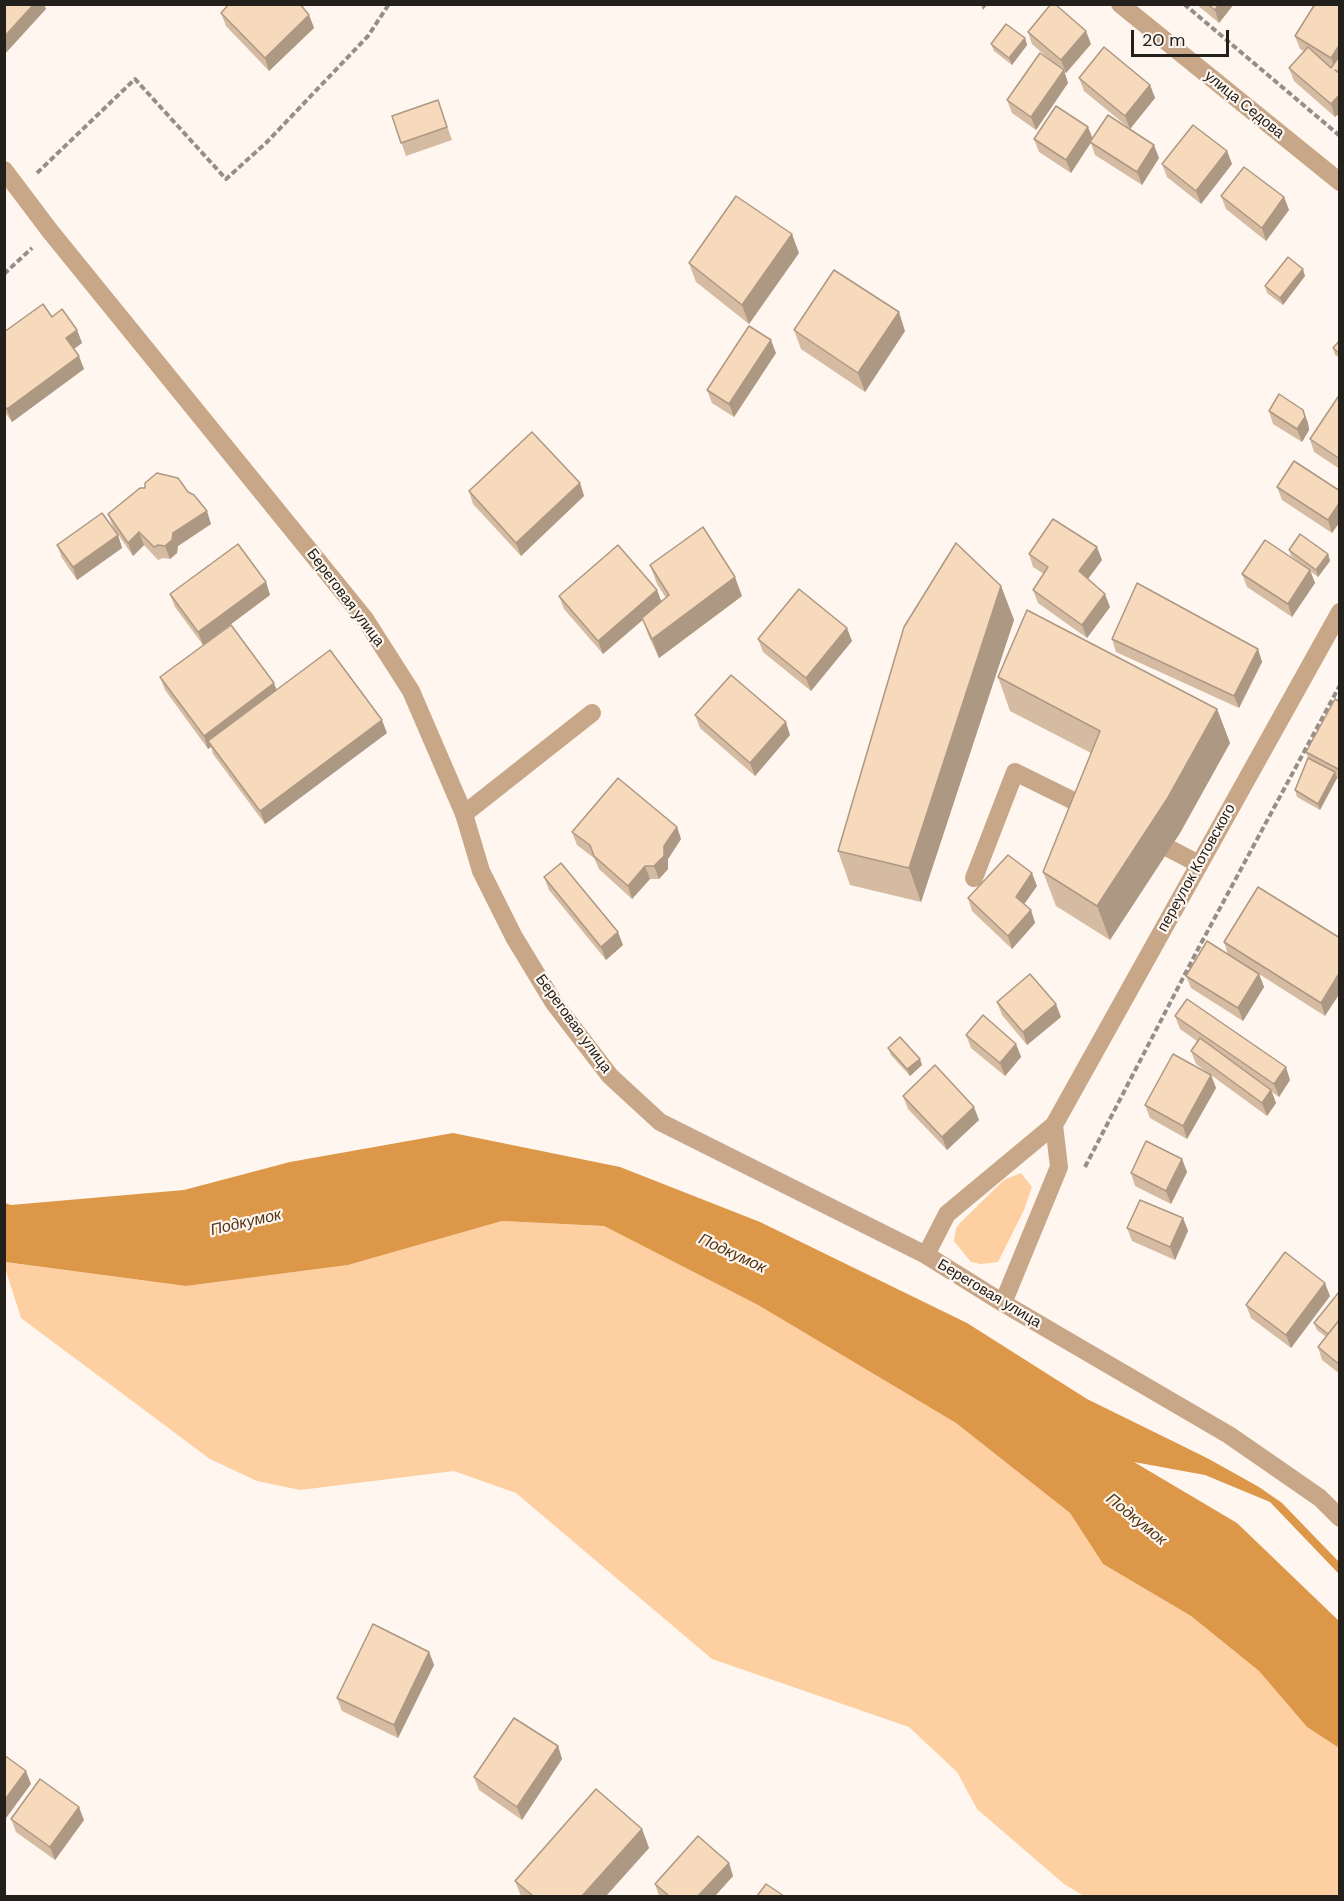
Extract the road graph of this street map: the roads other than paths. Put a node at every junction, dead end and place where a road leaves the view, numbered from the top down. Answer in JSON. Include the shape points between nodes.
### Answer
{"nodes":[{"id":1,"x":1120,"y":4,"type":"edge"},
{"id":2,"x":4,"y":170,"type":"edge"},
{"id":3,"x":1340,"y":182,"type":"edge"},
{"id":4,"x":1340,"y":612,"type":"edge"},
{"id":5,"x":592,"y":713,"type":"dead end"},
{"id":6,"x":1094,"y":811,"type":"edge"},
{"id":7,"x":464,"y":814,"type":"junction"},
{"id":8,"x":1170,"y":849,"type":"dead end"},
{"id":9,"x":1199,"y":864,"type":"junction"},
{"id":10,"x":974,"y":878,"type":"dead end"},
{"id":11,"x":1054,"y":1125,"type":"junction"},
{"id":12,"x":926,"y":1255,"type":"junction"},
{"id":13,"x":1003,"y":1303,"type":"junction"},
{"id":14,"x":1340,"y":1518,"type":"edge"}],
"edges":[{"from":1,"to":3,"type":"street","name":"улица Седова"},
{"from":2,"to":7,"type":"street","name":"Береговая улица","via":[[365,619],[411,691]]},
{"from":4,"to":9,"type":"street","name":"переулок Котовского"},
{"from":5,"to":7,"type":"street"},
{"from":6,"to":10,"type":"street","via":[[1015,772]]},
{"from":7,"to":12,"type":"street","name":"Береговая улица","via":[[481,871],[514,937],[554,1003],[610,1076],[660,1122]]},
{"from":8,"to":9,"type":"street"},
{"from":9,"to":11,"type":"street","name":"переулок Котовского"},
{"from":11,"to":12,"type":"street","name":"переулок Котовского","via":[[947,1214]]},
{"from":11,"to":13,"type":"street","via":[[1059,1167]]},
{"from":12,"to":13,"type":"street","name":"Береговая улица"},
{"from":13,"to":14,"type":"street","name":"Береговая улица","via":[[1229,1435],[1320,1498]]}]}
